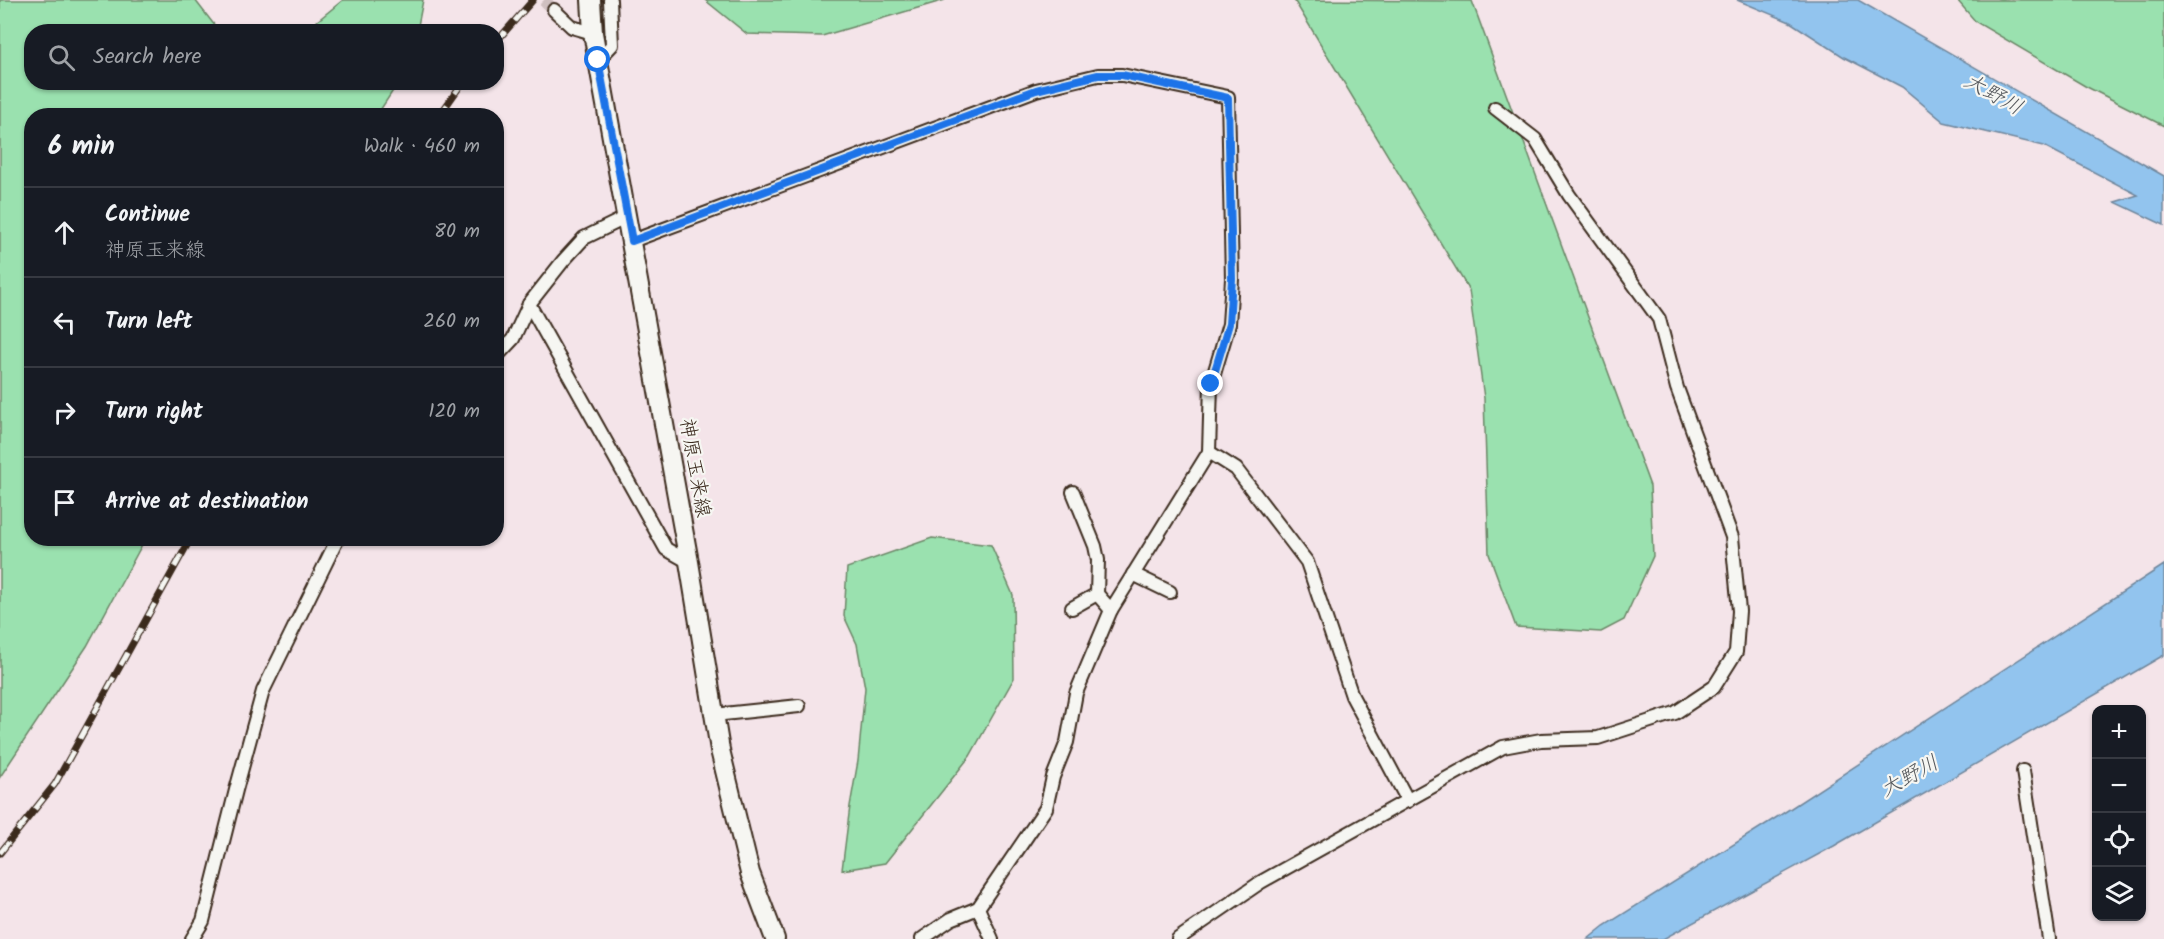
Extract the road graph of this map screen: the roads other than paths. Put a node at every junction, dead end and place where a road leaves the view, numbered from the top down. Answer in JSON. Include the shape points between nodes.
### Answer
{"nodes":[{"id":1,"x":591,"y":0,"type":"edge"},
{"id":2,"x":610,"y":0,"type":"edge"},
{"id":3,"x":554,"y":10,"type":"tunnel mouth"},
{"id":4,"x":593,"y":33,"type":"junction"},
{"id":5,"x":598,"y":60,"type":"junction"},
{"id":6,"x":1495,"y":108,"type":"dead end"},
{"id":7,"x":627,"y":217,"type":"junction"},
{"id":8,"x":632,"y":241,"type":"junction"},
{"id":9,"x":529,"y":304,"type":"junction"},
{"id":10,"x":504,"y":349,"type":"edge"},
{"id":11,"x":1209,"y":452,"type":"junction"},
{"id":12,"x":1073,"y":492,"type":"dead end"},
{"id":13,"x":334,"y":546,"type":"edge"},
{"id":14,"x":689,"y":562,"type":"junction"},
{"id":15,"x":1133,"y":574,"type":"junction"},
{"id":16,"x":1170,"y":592,"type":"dead end"},
{"id":17,"x":1097,"y":594,"type":"junction"},
{"id":18,"x":1072,"y":608,"type":"dead end"},
{"id":19,"x":1111,"y":610,"type":"junction"},
{"id":20,"x":799,"y":706,"type":"dead end"},
{"id":21,"x":714,"y":714,"type":"junction"},
{"id":22,"x":2023,"y":771,"type":"dead end"},
{"id":23,"x":1408,"y":801,"type":"junction"},
{"id":24,"x":978,"y":908,"type":"junction"},
{"id":25,"x":192,"y":939,"type":"edge"},
{"id":26,"x":775,"y":939,"type":"edge"},
{"id":27,"x":921,"y":939,"type":"edge"},
{"id":28,"x":992,"y":939,"type":"edge"},
{"id":29,"x":1178,"y":939,"type":"edge"},
{"id":30,"x":2049,"y":939,"type":"edge"}],
"edges":[{"from":1,"to":4,"type":"main road","name":"神原玉来線"},
{"from":2,"to":5,"type":"street","via":[[612,45]]},
{"from":3,"to":4,"type":"street","via":[[572,27]]},
{"from":4,"to":5,"type":"main road","name":"神原玉来線"},
{"from":5,"to":7,"type":"main road","name":"神原玉来線"},
{"from":6,"to":23,"type":"street","via":[[1535,139],[1569,195],[1659,319],[1677,388],[1732,537],[1740,611],[1736,652],[1714,687],[1675,713],[1598,738],[1541,740],[1503,747]]},
{"from":7,"to":8,"type":"main road","name":"神原玉来線"},
{"from":7,"to":9,"type":"street","via":[[584,238]]},
{"from":8,"to":11,"type":"street","via":[[1036,90],[1098,75],[1122,75],[1228,98],[1232,279],[1229,324],[1211,384]]},
{"from":8,"to":14,"type":"main road","name":"神原玉来線"},
{"from":9,"to":10,"type":"street","via":[[513,339]]},
{"from":9,"to":14,"type":"street","via":[[666,549]]},
{"from":11,"to":15,"type":"street"},
{"from":11,"to":23,"type":"street","via":[[1236,469],[1307,562],[1352,696]]},
{"from":12,"to":17,"type":"street","via":[[1095,546]]},
{"from":13,"to":25,"type":"street","via":[[263,691],[203,921]]},
{"from":14,"to":21,"type":"main road","name":"神原玉来線"},
{"from":15,"to":16,"type":"street"},
{"from":15,"to":19,"type":"street"},
{"from":17,"to":18,"type":"street"},
{"from":17,"to":19,"type":"street"},
{"from":19,"to":24,"type":"street","via":[[1076,693],[1067,742],[1046,808]]},
{"from":20,"to":21,"type":"street"},
{"from":21,"to":26,"type":"main road","name":"神原玉来線","via":[[750,873]]},
{"from":22,"to":30,"type":"street"},
{"from":23,"to":29,"type":"street","via":[[1261,882]]},
{"from":24,"to":27,"type":"street","via":[[951,919]]},
{"from":24,"to":28,"type":"street"}]}
